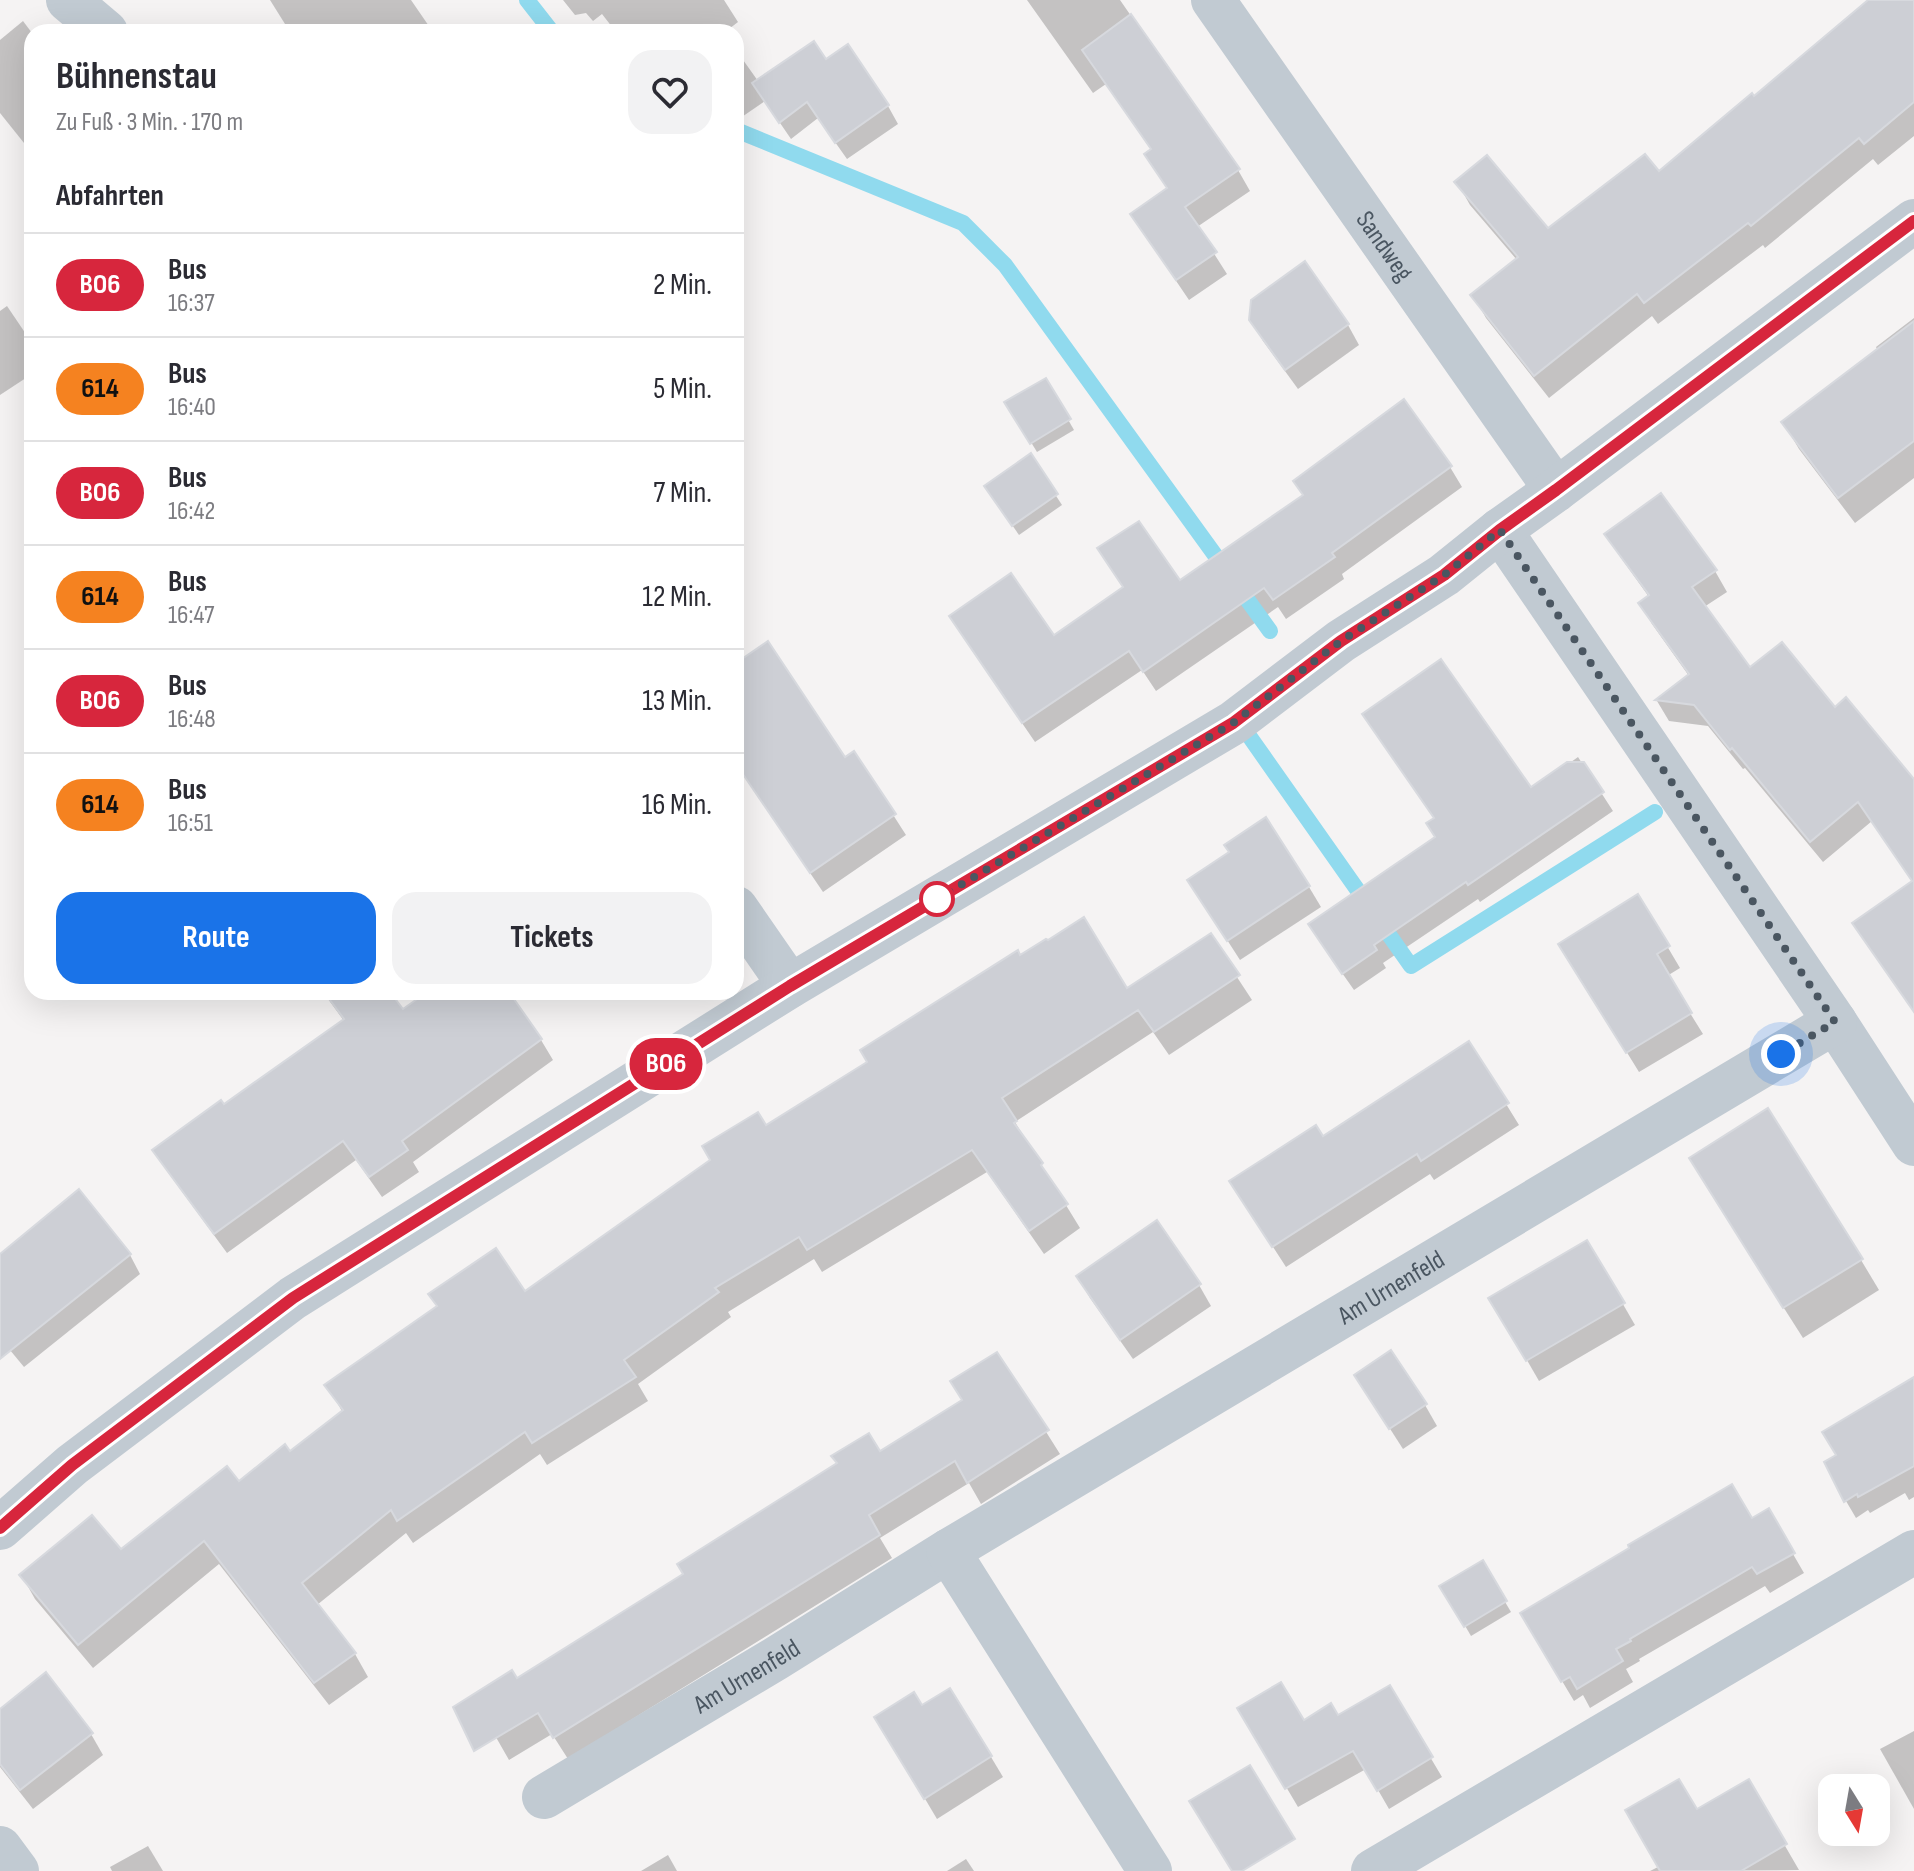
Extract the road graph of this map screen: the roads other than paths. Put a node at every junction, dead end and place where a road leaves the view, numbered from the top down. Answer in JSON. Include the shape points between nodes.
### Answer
{"nodes":[{"id":1,"x":68,"y":0,"type":"edge"},
{"id":2,"x":1213,"y":0,"type":"edge"},
{"id":3,"x":96,"y":24,"type":"edge"},
{"id":4,"x":1914,"y":221,"type":"edge"},
{"id":5,"x":1556,"y":490,"type":"junction"},
{"id":6,"x":1500,"y":530,"type":"junction"},
{"id":7,"x":744,"y":920,"type":"edge"},
{"id":8,"x":790,"y":986,"type":"junction"},
{"id":9,"x":1835,"y":1022,"type":"junction"},
{"id":10,"x":1914,"y":1144,"type":"edge"},
{"id":11,"x":0,"y":1528,"type":"edge"},
{"id":12,"x":948,"y":1551,"type":"junction"},
{"id":13,"x":1914,"y":1552,"type":"edge"},
{"id":14,"x":544,"y":1797,"type":"dead end"},
{"id":15,"x":0,"y":1848,"type":"edge"},
{"id":16,"x":17,"y":1871,"type":"edge"},
{"id":17,"x":1150,"y":1871,"type":"edge"},
{"id":18,"x":1373,"y":1871,"type":"edge"}],
"edges":[{"from":1,"to":3,"type":"street"},
{"from":2,"to":5,"type":"street","name":"Sandweg"},
{"from":4,"to":5,"type":"street"},
{"from":5,"to":6,"type":"street"},
{"from":6,"to":8,"type":"street","via":[[1233,723]]},
{"from":6,"to":9,"type":"street"},
{"from":7,"to":8,"type":"street"},
{"from":8,"to":11,"type":"street","via":[[293,1298],[72,1465]]},
{"from":9,"to":10,"type":"street"},
{"from":9,"to":12,"type":"street","name":"Am Urnenfeld"},
{"from":12,"to":14,"type":"street","name":"Am Urnenfeld"},
{"from":12,"to":17,"type":"street"},
{"from":13,"to":18,"type":"street"},
{"from":15,"to":16,"type":"street"}]}
